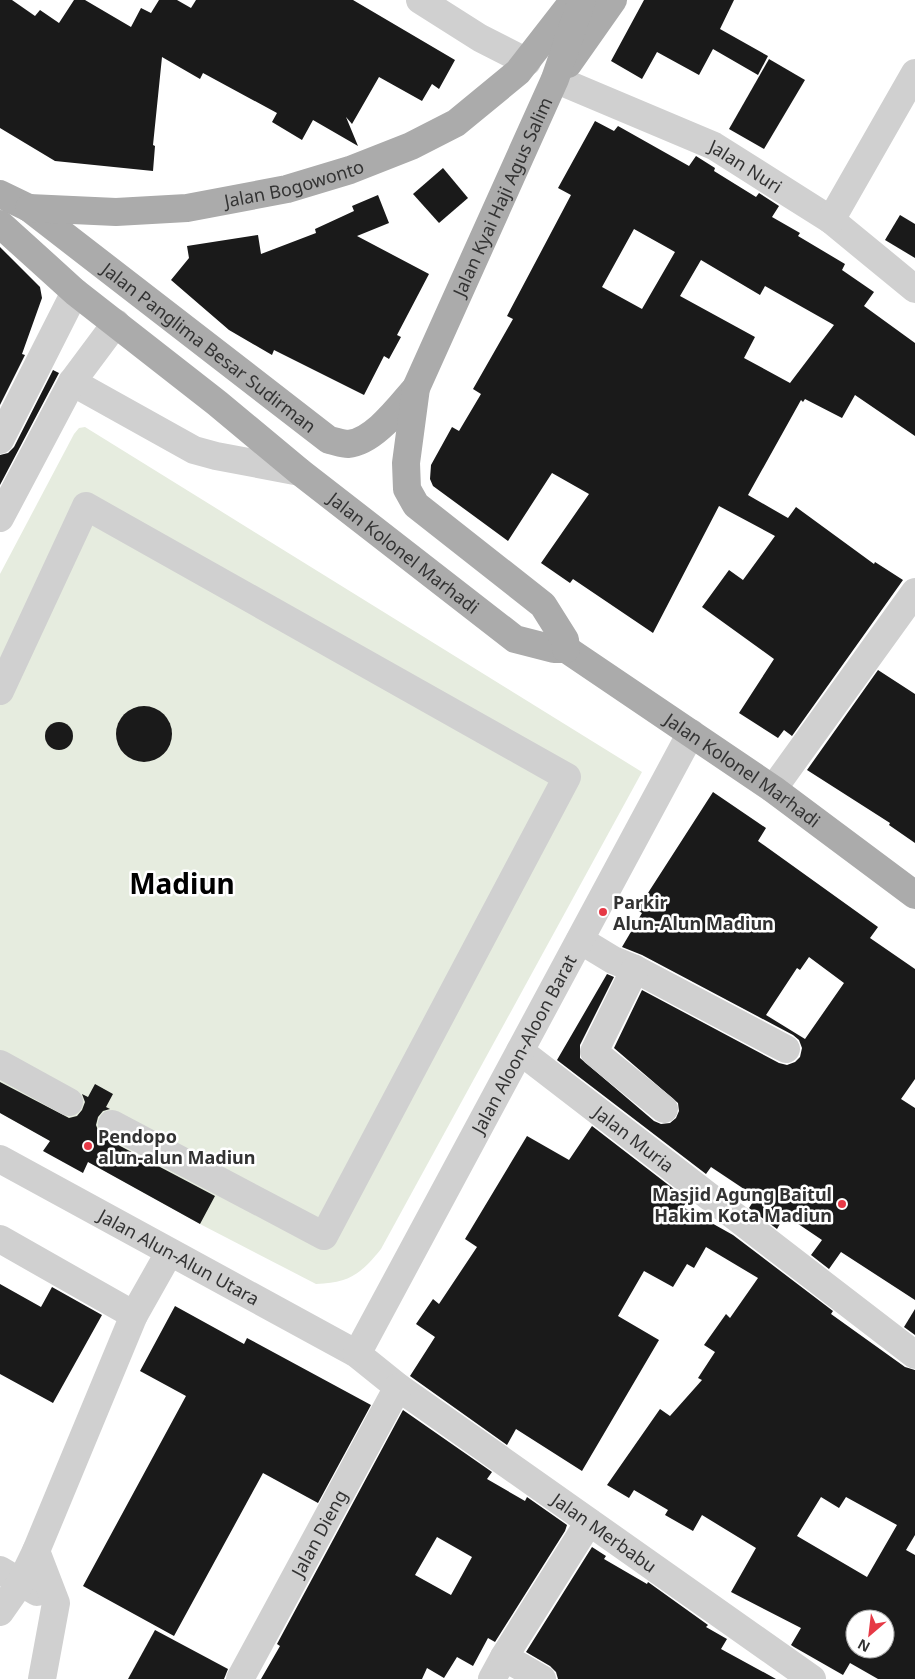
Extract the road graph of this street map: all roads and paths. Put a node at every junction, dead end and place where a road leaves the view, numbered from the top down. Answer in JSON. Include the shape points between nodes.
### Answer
{"nodes":[{"id":1,"x":420,"y":0,"type":"edge"},
{"id":2,"x":574,"y":0,"type":"edge"},
{"id":3,"x":582,"y":0,"type":"edge"},
{"id":4,"x":613,"y":0,"type":"edge"},
{"id":5,"x":527,"y":62,"type":"junction"},
{"id":6,"x":915,"y":73,"type":"edge"},
{"id":7,"x":555,"y":78,"type":"junction"},
{"id":8,"x":0,"y":194,"type":"edge"},
{"id":9,"x":29,"y":208,"type":"junction"},
{"id":10,"x":831,"y":220,"type":"junction"},
{"id":11,"x":0,"y":224,"type":"edge"},
{"id":12,"x":915,"y":289,"type":"edge"},
{"id":13,"x":75,"y":292,"type":"junction"},
{"id":14,"x":116,"y":323,"type":"junction"},
{"id":15,"x":72,"y":382,"type":"junction"},
{"id":16,"x":416,"y":388,"type":"junction"},
{"id":17,"x":0,"y":440,"type":"edge"},
{"id":18,"x":300,"y":472,"type":"junction"},
{"id":19,"x":0,"y":518,"type":"edge"},
{"id":20,"x":915,"y":592,"type":"edge"},
{"id":21,"x":566,"y":649,"type":"junction"},
{"id":22,"x":0,"y":691,"type":"edge"},
{"id":23,"x":691,"y":733,"type":"junction"},
{"id":24,"x":773,"y":789,"type":"junction"},
{"id":25,"x":915,"y":895,"type":"edge"},
{"id":26,"x":580,"y":940,"type":"junction"},
{"id":27,"x":634,"y":969,"type":"junction"},
{"id":28,"x":786,"y":1049,"type":"dead end"},
{"id":29,"x":520,"y":1050,"type":"junction"},
{"id":30,"x":0,"y":1064,"type":"edge"},
{"id":31,"x":69,"y":1102,"type":"dead end"},
{"id":32,"x":664,"y":1109,"type":"dead end"},
{"id":33,"x":112,"y":1124,"type":"dead end"},
{"id":34,"x":0,"y":1159,"type":"edge"},
{"id":35,"x":0,"y":1239,"type":"edge"},
{"id":36,"x":169,"y":1252,"type":"junction"},
{"id":37,"x":134,"y":1314,"type":"junction"},
{"id":38,"x":357,"y":1354,"type":"junction"},
{"id":39,"x":915,"y":1355,"type":"edge"},
{"id":40,"x":398,"y":1387,"type":"junction"},
{"id":41,"x":589,"y":1522,"type":"junction"},
{"id":42,"x":36,"y":1551,"type":"junction"},
{"id":43,"x":11,"y":1576,"type":"edge"},
{"id":44,"x":56,"y":1603,"type":"junction"},
{"id":45,"x":0,"y":1612,"type":"edge"},
{"id":46,"x":498,"y":1668,"type":"edge"},
{"id":47,"x":42,"y":1679,"type":"edge"},
{"id":48,"x":240,"y":1679,"type":"edge"},
{"id":49,"x":542,"y":1679,"type":"edge"},
{"id":50,"x":812,"y":1679,"type":"edge"}],
"edges":[{"from":1,"to":5,"type":"street","via":[[480,38]]},
{"from":2,"to":5,"type":"main road","name":"Jalan Bogowonto"},
{"from":3,"to":7,"type":"main road","name":"Jalan Kyai Haji Agus Salim"},
{"from":4,"to":7,"type":"main road","via":[[574,58]]},
{"from":5,"to":7,"type":"main road"},
{"from":5,"to":9,"type":"main road","name":"Jalan Bogowonto","via":[[456,123],[411,146],[350,170],[296,186],[241,200],[187,208],[116,212]]},
{"from":6,"to":10,"type":"street"},
{"from":7,"to":10,"type":"street","name":"Jalan Nuri","via":[[714,146]]},
{"from":7,"to":16,"type":"main road","name":"Jalan Kyai Haji Agus Salim"},
{"from":8,"to":9,"type":"main road","name":"Jalan Panglima Besar Sudirman"},
{"from":9,"to":16,"type":"main road","name":"Jalan Panglima Besar Sudirman","via":[[329,440],[348,444],[364,438],[380,428]]},
{"from":10,"to":12,"type":"street","name":"Jalan Nuri"},
{"from":11,"to":13,"type":"main road"},
{"from":13,"to":14,"type":"main road"},
{"from":13,"to":17,"type":"street"},
{"from":14,"to":15,"type":"street"},
{"from":14,"to":18,"type":"main road"},
{"from":15,"to":18,"type":"street","via":[[194,450]]},
{"from":15,"to":19,"type":"street"},
{"from":16,"to":21,"type":"main road","via":[[406,463],[407,489],[416,505],[543,605],[565,640]]},
{"from":18,"to":21,"type":"main road","name":"Jalan Kolonel Marhadi","via":[[514,639],[554,650]]},
{"from":20,"to":24,"type":"street"},
{"from":21,"to":23,"type":"main road","name":"Jalan Kolonel Marhadi"},
{"from":22,"to":33,"type":"street","via":[[86,506],[567,777],[324,1236]]},
{"from":23,"to":24,"type":"main road","name":"Jalan Kolonel Marhadi"},
{"from":23,"to":26,"type":"street","name":"Jalan Aloon-Aloon Barat"},
{"from":24,"to":25,"type":"main road","name":"Jalan Kolonel Marhadi"},
{"from":26,"to":27,"type":"street"},
{"from":26,"to":29,"type":"street","name":"Jalan Aloon-Aloon Barat"},
{"from":27,"to":28,"type":"street"},
{"from":27,"to":32,"type":"street","via":[[594,1052]]},
{"from":29,"to":38,"type":"street","name":"Jalan Aloon-Aloon Barat"},
{"from":29,"to":39,"type":"street","name":"Jalan Muria"},
{"from":30,"to":31,"type":"street"},
{"from":34,"to":36,"type":"street","name":"Jalan Alun-Alun Utara"},
{"from":35,"to":37,"type":"street"},
{"from":36,"to":37,"type":"street"},
{"from":36,"to":38,"type":"street","name":"Jalan Alun-Alun Utara"},
{"from":37,"to":42,"type":"street"},
{"from":38,"to":40,"type":"street","name":"Jalan Alun-Alun Utara"},
{"from":40,"to":41,"type":"street","name":"Jalan Merbabu"},
{"from":40,"to":48,"type":"street","name":"Jalan Dieng"},
{"from":41,"to":46,"type":"street"},
{"from":41,"to":50,"type":"street","name":"Jalan Merbabu"},
{"from":42,"to":43,"type":"street"},
{"from":42,"to":44,"type":"street"},
{"from":43,"to":44,"type":"street"},
{"from":43,"to":45,"type":"street"},
{"from":44,"to":47,"type":"street"},
{"from":46,"to":49,"type":"street"}]}
